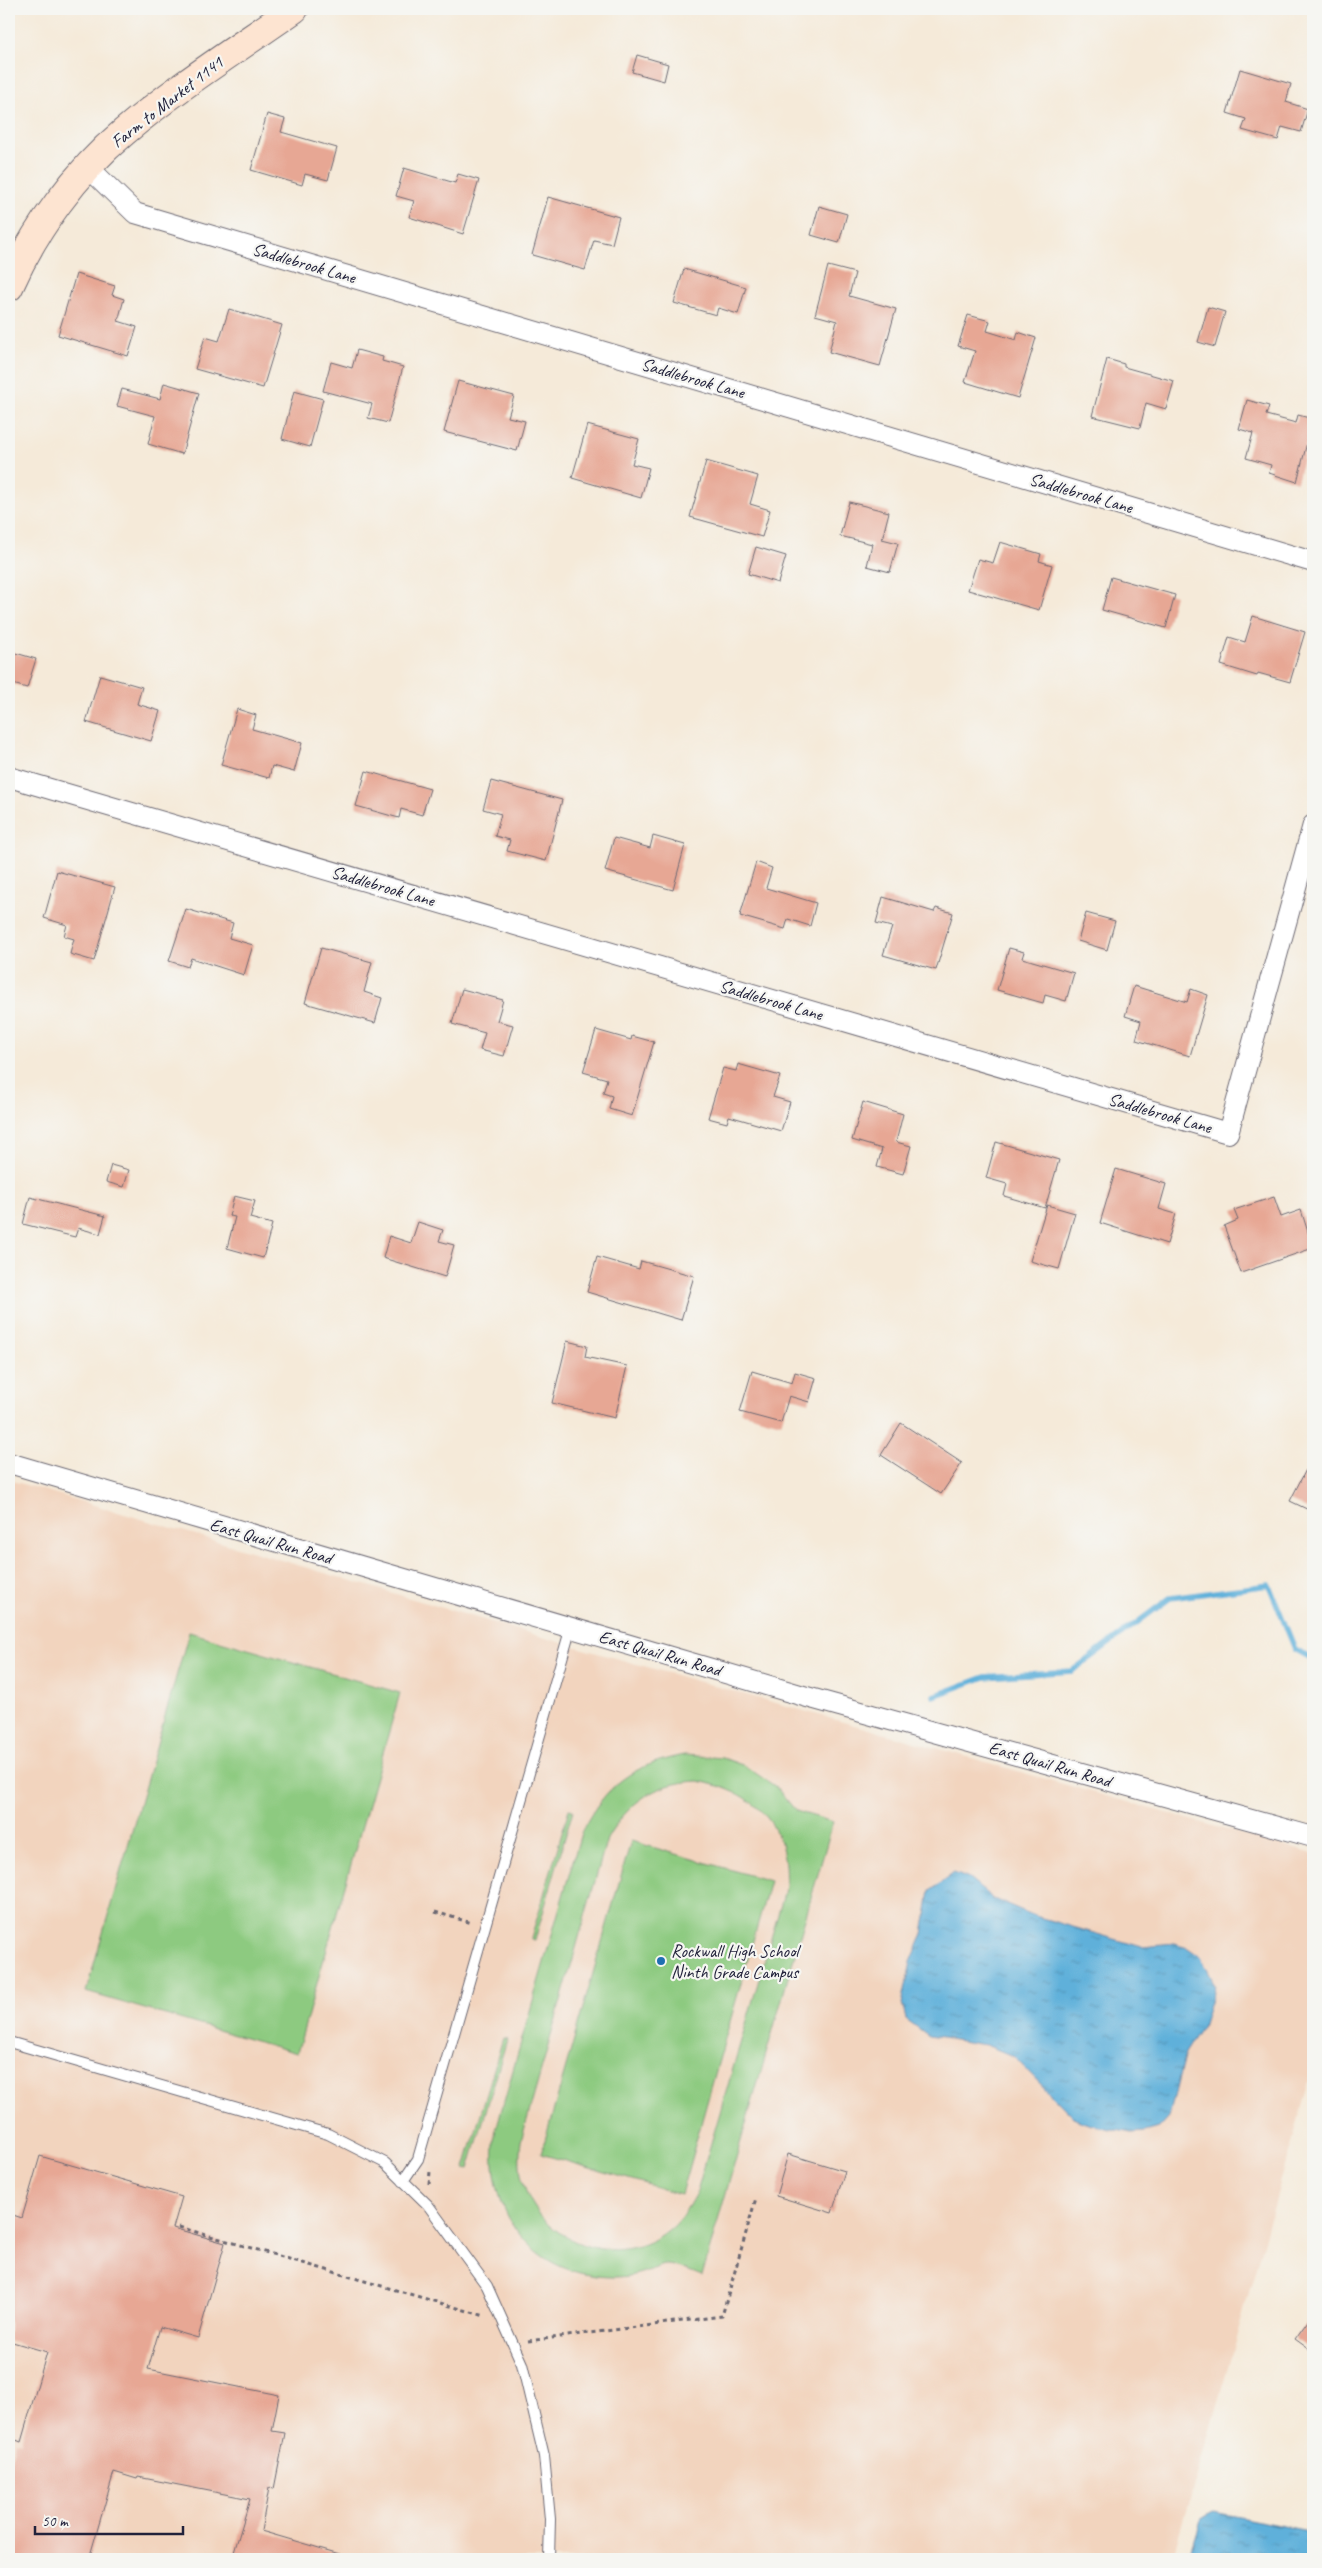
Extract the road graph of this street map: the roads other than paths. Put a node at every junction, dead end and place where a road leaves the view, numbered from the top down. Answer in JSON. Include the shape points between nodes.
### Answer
{"nodes":[{"id":1,"x":294,"y":9,"type":"edge"},
{"id":2,"x":88,"y":167,"type":"junction"},
{"id":3,"x":9,"y":287,"type":"edge"},
{"id":4,"x":1313,"y":562,"type":"edge"},
{"id":5,"x":9,"y":777,"type":"edge"},
{"id":6,"x":1313,"y":825,"type":"edge"},
{"id":7,"x":1305,"y":888,"type":"edge"},
{"id":8,"x":9,"y":1463,"type":"edge"},
{"id":9,"x":571,"y":1627,"type":"junction"},
{"id":10,"x":1313,"y":1837,"type":"edge"},
{"id":11,"x":9,"y":2042,"type":"edge"},
{"id":12,"x":403,"y":2181,"type":"junction"},
{"id":13,"x":549,"y":2559,"type":"edge"}],
"edges":[{"from":1,"to":2,"type":"street","name":"Farm to Market 1141","via":[[151,111]]},
{"from":2,"to":3,"type":"street","name":"Farm to Market 1141","via":[[66,192]]},
{"from":2,"to":4,"type":"street","name":"Saddlebrook Lane","via":[[136,213]]},
{"from":5,"to":7,"type":"street","name":"Saddlebrook Lane","via":[[1228,1133]]},
{"from":6,"to":7,"type":"street","name":"Saddlebrook Lane"},
{"from":8,"to":9,"type":"street","name":"East Quail Run Road"},
{"from":9,"to":10,"type":"street","name":"East Quail Run Road","via":[[922,1729]]},
{"from":9,"to":12,"type":"lane","via":[[418,2159]]},
{"from":11,"to":12,"type":"lane","via":[[328,2134],[385,2163]]},
{"from":12,"to":13,"type":"lane","via":[[428,2205],[487,2286],[522,2364],[544,2456],[550,2519]]}]}
